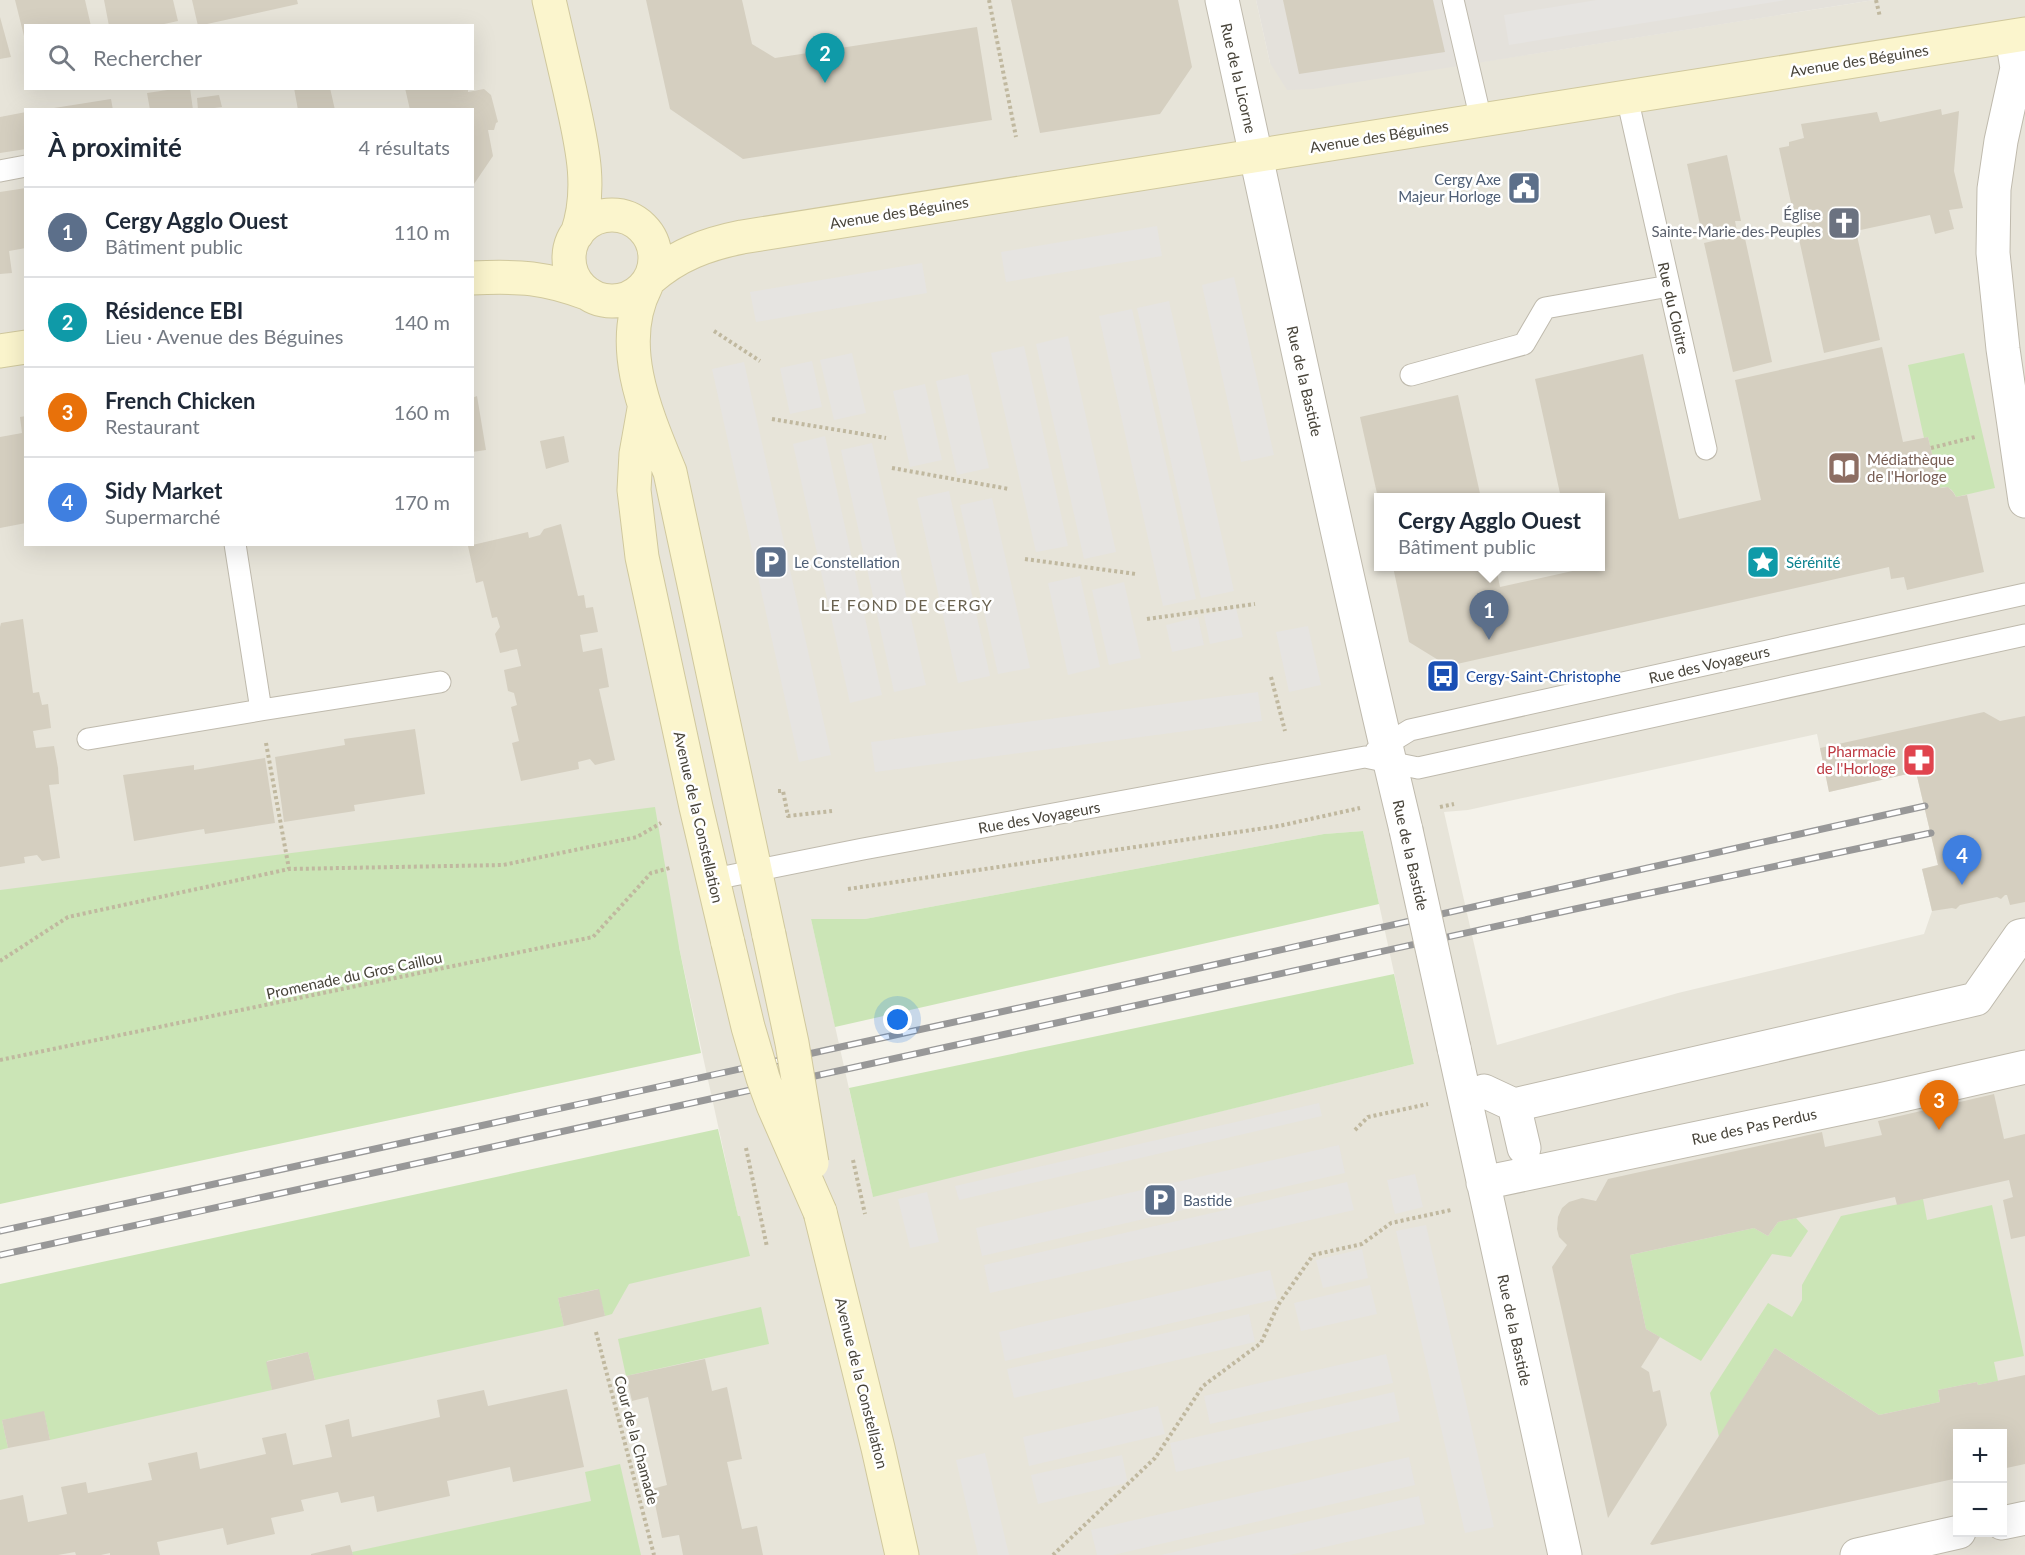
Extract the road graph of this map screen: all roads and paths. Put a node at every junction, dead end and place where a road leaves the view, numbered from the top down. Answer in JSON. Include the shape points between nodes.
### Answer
{"nodes":[{"id":1,"x":549,"y":0,"type":"edge"},
{"id":2,"x":989,"y":0,"type":"edge"},
{"id":3,"x":1222,"y":0,"type":"edge"},
{"id":4,"x":1453,"y":0,"type":"edge"},
{"id":5,"x":1876,"y":0,"type":"edge"},
{"id":6,"x":1882,"y":25,"type":"dead end"},
{"id":7,"x":2017,"y":44,"type":"edge"},
{"id":8,"x":1627,"y":97,"type":"junction"},
{"id":9,"x":1480,"y":120,"type":"junction"},
{"id":10,"x":1016,"y":137,"type":"dead end"},
{"id":11,"x":583,"y":147,"type":"junction"},
{"id":12,"x":1257,"y":156,"type":"junction"},
{"id":13,"x":24,"y":166,"type":"edge"},
{"id":14,"x":0,"y":171,"type":"edge"},
{"id":15,"x":639,"y":224,"type":"junction"},
{"id":16,"x":575,"y":237,"type":"junction"},
{"id":17,"x":732,"y":239,"type":"junction"},
{"id":18,"x":479,"y":278,"type":"edge"},
{"id":19,"x":648,"y":283,"type":"junction"},
{"id":20,"x":1669,"y":286,"type":"junction"},
{"id":21,"x":592,"y":297,"type":"junction"},
{"id":22,"x":714,"y":331,"type":"dead end"},
{"id":23,"x":24,"y":347,"type":"edge"},
{"id":24,"x":0,"y":351,"type":"edge"},
{"id":25,"x":760,"y":361,"type":"dead end"},
{"id":26,"x":635,"y":362,"type":"junction"},
{"id":27,"x":1411,"y":375,"type":"dead end"},
{"id":28,"x":644,"y":409,"type":"junction"},
{"id":29,"x":772,"y":419,"type":"dead end"},
{"id":30,"x":2014,"y":429,"type":"junction"},
{"id":31,"x":886,"y":438,"type":"dead end"},
{"id":32,"x":1931,"y":448,"type":"dead end"},
{"id":33,"x":1706,"y":449,"type":"dead end"},
{"id":34,"x":892,"y":468,"type":"dead end"},
{"id":35,"x":1009,"y":489,"type":"dead end"},
{"id":36,"x":2025,"y":501,"type":"edge"},
{"id":37,"x":235,"y":546,"type":"edge"},
{"id":38,"x":1025,"y":559,"type":"dead end"},
{"id":39,"x":1136,"y":574,"type":"dead end"},
{"id":40,"x":2025,"y":594,"type":"edge"},
{"id":41,"x":1255,"y":604,"type":"dead end"},
{"id":42,"x":1147,"y":619,"type":"dead end"},
{"id":43,"x":2025,"y":635,"type":"edge"},
{"id":44,"x":1271,"y":677,"type":"dead end"},
{"id":45,"x":440,"y":682,"type":"dead end"},
{"id":46,"x":261,"y":710,"type":"junction"},
{"id":47,"x":1285,"y":731,"type":"dead end"},
{"id":48,"x":88,"y":739,"type":"dead end"},
{"id":49,"x":1380,"y":755,"type":"junction"},
{"id":50,"x":774,"y":792,"type":"dead end"},
{"id":51,"x":1363,"y":807,"type":"dead end"},
{"id":52,"x":832,"y":811,"type":"dead end"},
{"id":53,"x":667,"y":819,"type":"dead end"},
{"id":54,"x":674,"y":867,"type":"dead end"},
{"id":55,"x":289,"y":869,"type":"junction"},
{"id":56,"x":755,"y":870,"type":"junction"},
{"id":57,"x":714,"y":879,"type":"junction"},
{"id":58,"x":848,"y":889,"type":"dead end"},
{"id":59,"x":2025,"y":935,"type":"edge"},
{"id":60,"x":0,"y":961,"type":"edge"},
{"id":61,"x":0,"y":1060,"type":"edge"},
{"id":62,"x":2025,"y":1067,"type":"edge"},
{"id":63,"x":1474,"y":1093,"type":"junction"},
{"id":64,"x":1514,"y":1105,"type":"junction"},
{"id":65,"x":1355,"y":1130,"type":"dead end"},
{"id":66,"x":1524,"y":1148,"type":"dead end"},
{"id":67,"x":1483,"y":1183,"type":"junction"},
{"id":68,"x":1455,"y":1209,"type":"dead end"},
{"id":69,"x":823,"y":1224,"type":"junction"},
{"id":70,"x":596,"y":1332,"type":"dead end"},
{"id":71,"x":2025,"y":1518,"type":"edge"},
{"id":72,"x":2007,"y":1522,"type":"edge"},
{"id":73,"x":1953,"y":1534,"type":"edge"},
{"id":74,"x":654,"y":1555,"type":"edge"},
{"id":75,"x":902,"y":1555,"type":"edge"},
{"id":76,"x":1053,"y":1555,"type":"edge"},
{"id":77,"x":1565,"y":1555,"type":"edge"},
{"id":78,"x":1857,"y":1555,"type":"edge"}],
"edges":[{"from":1,"to":11,"type":"street","name":"Avenue de la Constellation"},
{"from":2,"to":10,"type":"path"},
{"from":3,"to":12,"type":"street","name":"Rue de la Licorne"},
{"from":4,"to":9,"type":"lane"},
{"from":5,"to":6,"type":"path"},
{"from":7,"to":8,"type":"street","name":"Avenue des Béguines"},
{"from":7,"to":30,"type":"street","via":[[2017,68],[1994,189],[1993,253]]},
{"from":8,"to":9,"type":"street","name":"Avenue des Béguines"},
{"from":8,"to":20,"type":"lane","name":"Rue du Cloitre"},
{"from":9,"to":12,"type":"street","name":"Avenue des Béguines"},
{"from":11,"to":15,"type":"street","name":"Avenue de la Constellation","via":[[615,197]]},
{"from":11,"to":16,"type":"street","name":"Avenue de la Constellation","via":[[584,198]]},
{"from":12,"to":17,"type":"street","name":"Avenue des Béguines"},
{"from":12,"to":49,"type":"street","name":"Rue de la Bastide"},
{"from":13,"to":14,"type":"lane"},
{"from":15,"to":16,"type":"street","via":[[618,215],[602,216],[588,222]]},
{"from":15,"to":17,"type":"street","name":"Avenue des Béguines","via":[[664,236]]},
{"from":15,"to":19,"type":"street","name":"Avenue de la Constellation","via":[[655,250],[655,265]]},
{"from":16,"to":18,"type":"street","via":[[535,262]]},
{"from":16,"to":21,"type":"street","name":"Avenue de la Constellation","via":[[569,255],[571,271]]},
{"from":17,"to":19,"type":"street","name":"Avenue des Béguines","via":[[686,253]]},
{"from":18,"to":21,"type":"street","via":[[535,278]]},
{"from":19,"to":21,"type":"street","via":[[627,299]]},
{"from":19,"to":26,"type":"street","name":"Avenue de la Constellation","via":[[634,318]]},
{"from":20,"to":27,"type":"lane","via":[[1545,308],[1524,344]]},
{"from":20,"to":33,"type":"lane","name":"Rue du Cloitre"},
{"from":21,"to":26,"type":"street","name":"Avenue de la Constellation","via":[[618,325]]},
{"from":22,"to":25,"type":"path"},
{"from":23,"to":24,"type":"street"},
{"from":26,"to":28,"type":"street","name":"Avenue de la Constellation"},
{"from":28,"to":56,"type":"street","name":"Avenue de la Constellation","via":[[670,472]]},
{"from":28,"to":57,"type":"street","name":"Avenue de la Constellation","via":[[634,490],[642,557]]},
{"from":29,"to":31,"type":"path"},
{"from":30,"to":32,"type":"path"},
{"from":30,"to":36,"type":"street"},
{"from":34,"to":35,"type":"path"},
{"from":37,"to":46,"type":"lane"},
{"from":38,"to":39,"type":"path"},
{"from":40,"to":49,"type":"lane","name":"Rue des Voyageurs","via":[[1410,730]]},
{"from":41,"to":42,"type":"path"},
{"from":43,"to":49,"type":"lane","name":"Rue des Voyageurs","via":[[1418,768]]},
{"from":44,"to":47,"type":"path"},
{"from":45,"to":46,"type":"lane"},
{"from":46,"to":48,"type":"lane"},
{"from":46,"to":55,"type":"path"},
{"from":49,"to":56,"type":"lane","name":"Rue des Voyageurs"},
{"from":49,"to":63,"type":"street","name":"Rue de la Bastide","bridge":true,"via":[[1406,830],[1454,1048]]},
{"from":50,"to":52,"type":"path","via":[[783,791],[788,816]]},
{"from":51,"to":58,"type":"path","via":[[1279,826]]},
{"from":53,"to":55,"type":"path","via":[[637,837],[503,865]]},
{"from":54,"to":61,"type":"path","name":"Promenade du Gros Caillou","via":[[651,873],[593,937]]},
{"from":55,"to":60,"type":"path","via":[[68,917]]},
{"from":56,"to":57,"type":"lane","name":"Rue des Voyageurs"},
{"from":56,"to":69,"type":"street","name":"Avenue de la Constellation","bridge":true,"via":[[792,1043]]},
{"from":57,"to":69,"type":"street","name":"Avenue de la Constellation","bridge":true,"via":[[763,1078]]},
{"from":59,"to":64,"type":"street","via":[[2020,936],[1976,999]]},
{"from":62,"to":67,"type":"street","name":"Rue des Pas Perdus"},
{"from":63,"to":64,"type":"street"},
{"from":63,"to":65,"type":"path","via":[[1368,1116]]},
{"from":63,"to":67,"type":"street","name":"Rue de la Bastide"},
{"from":64,"to":66,"type":"street"},
{"from":67,"to":77,"type":"street","name":"Rue de la Bastide"},
{"from":68,"to":76,"type":"path","via":[[1390,1223],[1362,1244],[1312,1255],[1278,1305],[1261,1343],[1203,1386],[1155,1458]]},
{"from":69,"to":75,"type":"street","name":"Avenue de la Constellation"},
{"from":70,"to":74,"type":"path","name":"Cour de la Chamade"},
{"from":71,"to":72,"type":"street"},
{"from":73,"to":78,"type":"street"}]}
